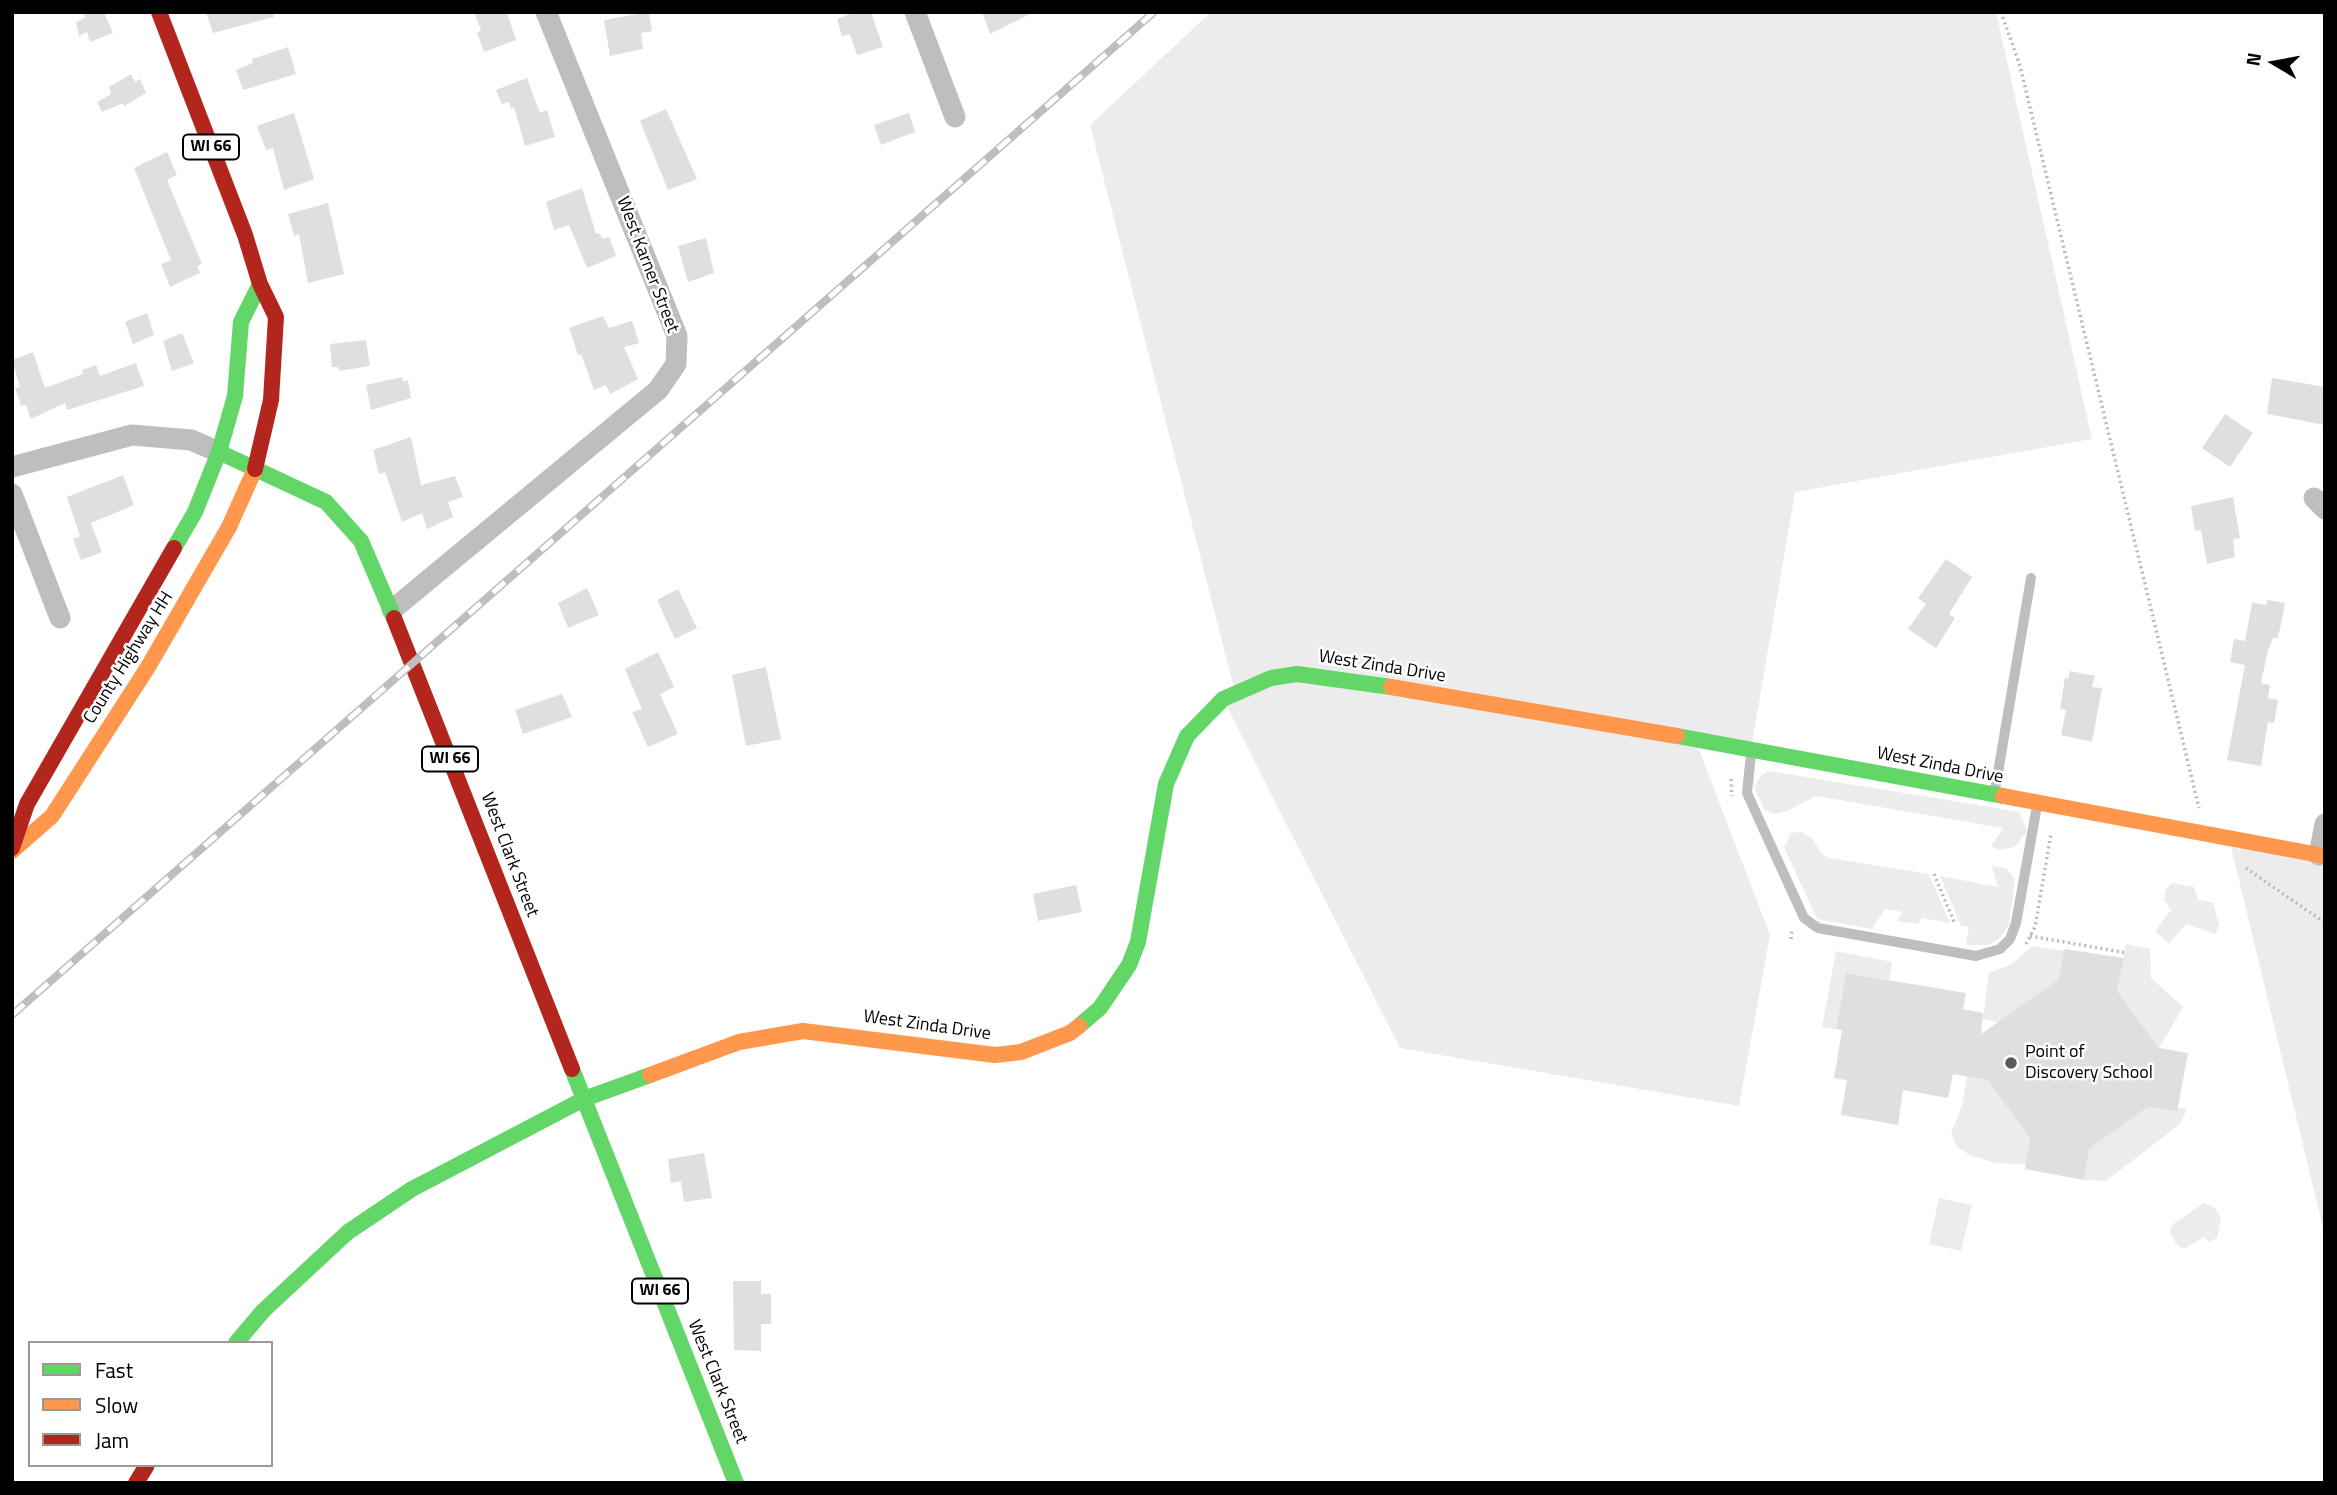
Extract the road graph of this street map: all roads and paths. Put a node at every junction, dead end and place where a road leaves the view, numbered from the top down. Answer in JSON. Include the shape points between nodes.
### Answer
{"nodes":[{"id":1,"x":159,"y":12,"type":"edge"},
{"id":2,"x":546,"y":12,"type":"edge"},
{"id":3,"x":915,"y":12,"type":"edge"},
{"id":4,"x":2001,"y":12,"type":"edge"},
{"id":5,"x":955,"y":117,"type":"dead end"},
{"id":6,"x":260,"y":284,"type":"junction"},
{"id":7,"x":219,"y":452,"type":"junction"},
{"id":8,"x":12,"y":467,"type":"edge"},
{"id":9,"x":256,"y":469,"type":"junction"},
{"id":10,"x":12,"y":494,"type":"edge"},
{"id":11,"x":2031,"y":578,"type":"dead end"},
{"id":12,"x":392,"y":610,"type":"junction"},
{"id":13,"x":60,"y":618,"type":"dead end"},
{"id":14,"x":1751,"y":749,"type":"junction"},
{"id":15,"x":1994,"y":797,"type":"junction"},
{"id":16,"x":2037,"y":803,"type":"junction"},
{"id":17,"x":2202,"y":821,"type":"dead end"},
{"id":18,"x":2325,"y":824,"type":"edge"},
{"id":19,"x":2051,"y":834,"type":"dead end"},
{"id":20,"x":12,"y":850,"type":"edge"},
{"id":21,"x":2322,"y":856,"type":"edge"},
{"id":22,"x":2246,"y":868,"type":"dead end"},
{"id":23,"x":1934,"y":874,"type":"dead end"},
{"id":24,"x":2325,"y":923,"type":"edge"},
{"id":25,"x":1955,"y":924,"type":"dead end"},
{"id":26,"x":2030,"y":936,"type":"junction"},
{"id":27,"x":2024,"y":946,"type":"dead end"},
{"id":28,"x":2127,"y":953,"type":"dead end"},
{"id":29,"x":584,"y":1099,"type":"junction"},
{"id":30,"x":238,"y":1341,"type":"edge"},
{"id":31,"x":146,"y":1467,"type":"edge"},
{"id":32,"x":136,"y":1483,"type":"edge"},
{"id":33,"x":736,"y":1483,"type":"edge"}],
"edges":[{"from":1,"to":6,"type":"main road","number":"WI 66"},
{"from":2,"to":12,"type":"street","name":"West Karner Street","via":[[677,336],[676,364],[659,390]]},
{"from":3,"to":5,"type":"street"},
{"from":4,"to":17,"type":"path","via":[[2020,66]]},
{"from":6,"to":7,"type":"main road","via":[[242,322],[235,396]]},
{"from":6,"to":9,"type":"main road","number":"WI 66","via":[[276,317],[276,344],[267,428]]},
{"from":7,"to":8,"type":"street","via":[[191,440],[132,435]]},
{"from":7,"to":9,"type":"main road","name":"West Clark Street"},
{"from":7,"to":20,"type":"main road","name":"County Highway HH","via":[[195,512],[27,804]]},
{"from":9,"to":12,"type":"main road","name":"West Clark Street","number":"WI 66","via":[[326,502],[345,520],[361,541]]},
{"from":9,"to":20,"type":"main road","name":"County Highway HH","via":[[229,527],[148,667],[52,816]]},
{"from":10,"to":13,"type":"street"},
{"from":11,"to":15,"type":"lane"},
{"from":12,"to":29,"type":"main road","name":"West Clark Street","number":"WI 66"},
{"from":14,"to":15,"type":"main road","name":"West Zinda Drive"},
{"from":14,"to":16,"type":"lane","via":[[1747,793],[1804,918],[1818,928],[1976,956],[2000,949],[2016,923]]},
{"from":14,"to":29,"type":"main road","name":"West Zinda Drive","via":[[1346,679],[1297,674],[1271,678],[1223,699],[1187,736],[1167,784],[1138,942],[1129,965],[1100,1008],[1070,1033],[1021,1052],[995,1055],[842,1034],[777,1033],[739,1042]]},
{"from":15,"to":16,"type":"main road","name":"West Zinda Drive"},
{"from":16,"to":21,"type":"main road","name":"West Zinda Drive"},
{"from":18,"to":21,"type":"street"},
{"from":19,"to":26,"type":"path"},
{"from":22,"to":24,"type":"path"},
{"from":23,"to":25,"type":"path"},
{"from":26,"to":27,"type":"path"},
{"from":26,"to":28,"type":"path"},
{"from":29,"to":30,"type":"main road","name":"West Zinda Drive","via":[[412,1189],[348,1232],[263,1311]]},
{"from":29,"to":33,"type":"main road","name":"West Clark Street","number":"WI 66"},
{"from":31,"to":32,"type":"main road"}]}
